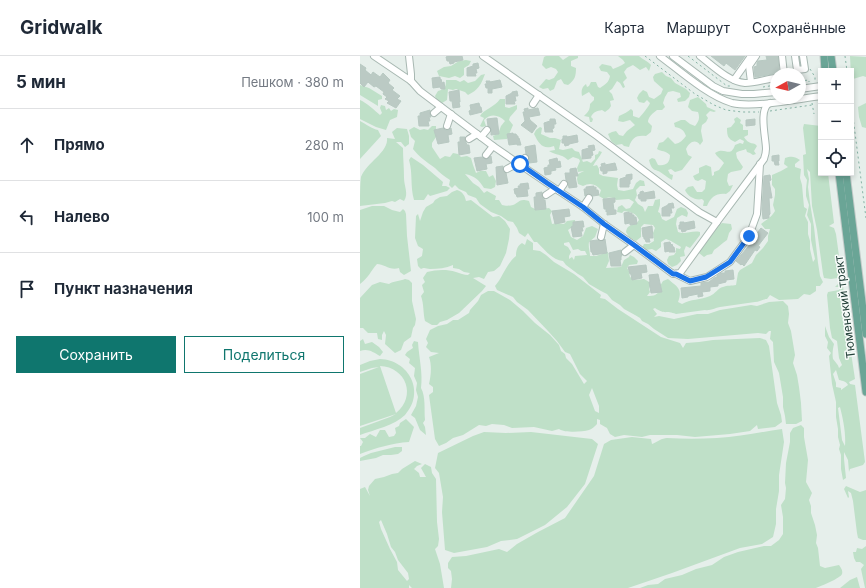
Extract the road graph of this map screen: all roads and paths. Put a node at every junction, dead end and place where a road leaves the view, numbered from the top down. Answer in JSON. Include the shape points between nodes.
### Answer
{"nodes":[{"id":1,"x":374,"y":56,"type":"edge"},
{"id":2,"x":409,"y":56,"type":"edge"},
{"id":3,"x":483,"y":56,"type":"edge"},
{"id":4,"x":660,"y":56,"type":"edge"},
{"id":5,"x":673,"y":56,"type":"edge"},
{"id":6,"x":700,"y":56,"type":"edge"},
{"id":7,"x":751,"y":56,"type":"edge"},
{"id":8,"x":756,"y":56,"type":"edge"},
{"id":9,"x":782,"y":56,"type":"edge"},
{"id":10,"x":795,"y":56,"type":"edge"},
{"id":11,"x":803,"y":56,"type":"edge"},
{"id":12,"x":824,"y":56,"type":"edge"},
{"id":13,"x":831,"y":56,"type":"edge"},
{"id":14,"x":845,"y":56,"type":"edge"},
{"id":15,"x":804,"y":66,"type":"junction"},
{"id":16,"x":783,"y":68,"type":"edge"},
{"id":17,"x":826,"y":68,"type":"edge"},
{"id":18,"x":833,"y":68,"type":"edge"},
{"id":19,"x":847,"y":68,"type":"edge"},
{"id":20,"x":770,"y":79,"type":"edge"},
{"id":21,"x":734,"y":80,"type":"junction"},
{"id":22,"x":806,"y":80,"type":"edge"},
{"id":23,"x":809,"y":80,"type":"dead end"},
{"id":24,"x":410,"y":81,"type":"junction"},
{"id":25,"x":751,"y":82,"type":"junction"},
{"id":26,"x":818,"y":84,"type":"edge"},
{"id":27,"x":818,"y":86,"type":"edge"},
{"id":28,"x":806,"y":87,"type":"edge"},
{"id":29,"x":770,"y":93,"type":"edge"},
{"id":30,"x":539,"y":95,"type":"junction"},
{"id":31,"x":818,"y":96,"type":"edge"},
{"id":32,"x":806,"y":98,"type":"edge"},
{"id":33,"x":770,"y":103,"type":"joint"},
{"id":34,"x":533,"y":104,"type":"dead end"},
{"id":35,"x":851,"y":104,"type":"edge"},
{"id":36,"x":441,"y":107,"type":"junction"},
{"id":37,"x":434,"y":112,"type":"dead end"},
{"id":38,"x":451,"y":114,"type":"junction"},
{"id":39,"x":472,"y":120,"type":"dead end"},
{"id":40,"x":447,"y":126,"type":"dead end"},
{"id":41,"x":469,"y":128,"type":"junction"},
{"id":42,"x":487,"y":130,"type":"dead end"},
{"id":43,"x":479,"y":136,"type":"junction"},
{"id":44,"x":469,"y":139,"type":"dead end"},
{"id":45,"x":493,"y":146,"type":"junction"},
{"id":46,"x":509,"y":147,"type":"dead end"},
{"id":47,"x":486,"y":155,"type":"dead end"},
{"id":48,"x":506,"y":155,"type":"junction"},
{"id":49,"x":525,"y":158,"type":"dead end"},
{"id":50,"x":519,"y":163,"type":"junction"},
{"id":51,"x":760,"y":164,"type":"junction"},
{"id":52,"x":507,"y":169,"type":"dead end"},
{"id":53,"x":549,"y":176,"type":"dead end"},
{"id":54,"x":839,"y":176,"type":"edge"},
{"id":55,"x":846,"y":176,"type":"edge"},
{"id":56,"x":547,"y":183,"type":"junction"},
{"id":57,"x":564,"y":184,"type":"dead end"},
{"id":58,"x":557,"y":190,"type":"junction"},
{"id":59,"x":546,"y":195,"type":"dead end"},
{"id":60,"x":588,"y":198,"type":"dead end"},
{"id":61,"x":583,"y":207,"type":"junction"},
{"id":62,"x":866,"y":218,"type":"edge"},
{"id":63,"x":717,"y":222,"type":"junction"},
{"id":64,"x":604,"y":224,"type":"junction"},
{"id":65,"x":602,"y":237,"type":"dead end"},
{"id":66,"x":634,"y":245,"type":"junction"},
{"id":67,"x":625,"y":252,"type":"dead end"},
{"id":68,"x":676,"y":274,"type":"junction"},
{"id":69,"x":866,"y":334,"type":"edge"},
{"id":70,"x":866,"y":392,"type":"edge"}],
"edges":[{"from":1,"to":24,"type":"street"},
{"from":2,"to":24,"type":"street"},
{"from":3,"to":30,"type":"street"},
{"from":4,"to":33,"type":"street","via":[[718,97],[733,103]]},
{"from":5,"to":29,"type":"street","via":[[723,91],[742,94]]},
{"from":6,"to":21,"type":"street"},
{"from":7,"to":21,"type":"street"},
{"from":8,"to":25,"type":"street","via":[[749,66]]},
{"from":9,"to":16,"type":"street"},
{"from":10,"to":15,"type":"street","via":[[797,70],[804,69]]},
{"from":11,"to":15,"type":"street"},
{"from":12,"to":17,"type":"main road"},
{"from":13,"to":18,"type":"main road"},
{"from":14,"to":19,"type":"path"},
{"from":15,"to":26,"type":"path","via":[[811,70]]},
{"from":20,"to":25,"type":"street"},
{"from":21,"to":25,"type":"street"},
{"from":22,"to":23,"type":"path"},
{"from":24,"to":36,"type":"street"},
{"from":27,"to":28,"type":"street"},
{"from":30,"to":34,"type":"street"},
{"from":30,"to":63,"type":"street","via":[[699,212]]},
{"from":31,"to":32,"type":"street"},
{"from":33,"to":51,"type":"street","via":[[764,108],[766,152]]},
{"from":35,"to":62,"type":"path"},
{"from":36,"to":37,"type":"street"},
{"from":36,"to":38,"type":"street"},
{"from":38,"to":40,"type":"street"},
{"from":38,"to":41,"type":"street"},
{"from":39,"to":41,"type":"street"},
{"from":41,"to":43,"type":"street"},
{"from":42,"to":43,"type":"street"},
{"from":43,"to":44,"type":"street"},
{"from":43,"to":45,"type":"street"},
{"from":45,"to":47,"type":"street"},
{"from":45,"to":48,"type":"street"},
{"from":46,"to":48,"type":"street"},
{"from":48,"to":50,"type":"street"},
{"from":49,"to":50,"type":"street"},
{"from":50,"to":52,"type":"street"},
{"from":50,"to":56,"type":"street"},
{"from":51,"to":63,"type":"street"},
{"from":51,"to":68,"type":"street","via":[[757,214],[749,236],[730,262],[706,277],[690,281]]},
{"from":53,"to":56,"type":"street"},
{"from":54,"to":70,"type":"main road","name":"Тюменский тракт"},
{"from":55,"to":69,"type":"main road","name":"Тюменский тракт"},
{"from":56,"to":58,"type":"street"},
{"from":57,"to":58,"type":"street"},
{"from":58,"to":59,"type":"street"},
{"from":58,"to":61,"type":"street"},
{"from":60,"to":61,"type":"street"},
{"from":61,"to":64,"type":"street"},
{"from":63,"to":68,"type":"street","via":[[680,273]]},
{"from":64,"to":65,"type":"street"},
{"from":64,"to":66,"type":"street"},
{"from":66,"to":67,"type":"street"},
{"from":66,"to":68,"type":"street"}]}
